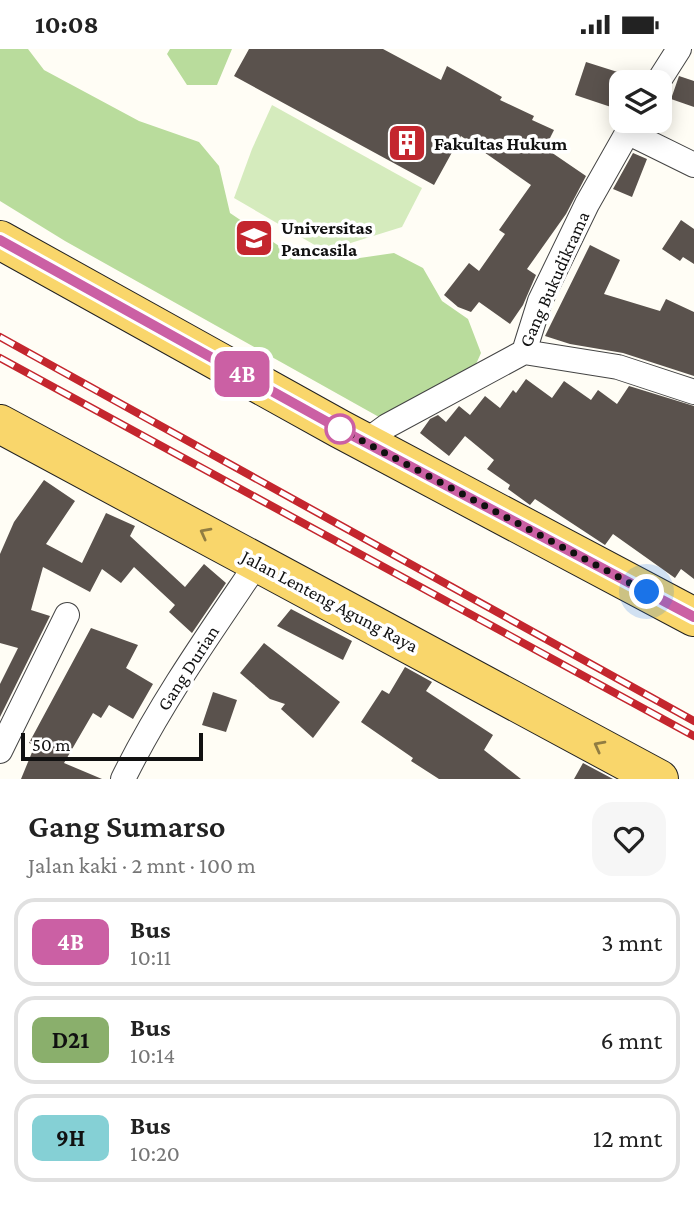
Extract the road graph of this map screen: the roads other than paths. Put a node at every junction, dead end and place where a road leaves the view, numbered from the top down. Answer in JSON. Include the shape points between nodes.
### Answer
{"nodes":[{"id":1,"x":675,"y":50,"type":"edge"},
{"id":2,"x":664,"y":70,"type":"edge"},
{"id":3,"x":626,"y":133,"type":"edge"},
{"id":4,"x":641,"y":133,"type":"edge"},
{"id":5,"x":677,"y":157,"type":"edge"},
{"id":6,"x":0,"y":240,"type":"edge"},
{"id":7,"x":524,"y":352,"type":"junction"},
{"id":8,"x":694,"y":391,"type":"edge"},
{"id":9,"x":0,"y":424,"type":"edge"},
{"id":10,"x":365,"y":442,"type":"junction"},
{"id":11,"x":258,"y":562,"type":"junction"},
{"id":12,"x":67,"y":615,"type":"dead end"},
{"id":13,"x":694,"y":617,"type":"edge"},
{"id":14,"x":0,"y":751,"type":"edge"},
{"id":15,"x":123,"y":779,"type":"edge"},
{"id":16,"x":659,"y":779,"type":"edge"}],
"edges":[{"from":1,"to":2,"type":"street"},
{"from":3,"to":7,"type":"street","name":"Gang Bukudikrama","via":[[540,301]]},
{"from":4,"to":5,"type":"street"},
{"from":6,"to":10,"type":"main road"},
{"from":7,"to":8,"type":"street","via":[[618,367]]},
{"from":7,"to":10,"type":"street","name":"Gang Bukudikrama"},
{"from":11,"to":9,"type":"main road","name":"Jalan Lenteng Agung Raya","one_way":true},
{"from":10,"to":13,"type":"main road"},
{"from":11,"to":15,"type":"street","name":"Gang Durian","via":[[177,681]]},
{"from":16,"to":11,"type":"main road","name":"Jalan Lenteng Agung Raya","one_way":true},
{"from":12,"to":14,"type":"street"}]}
